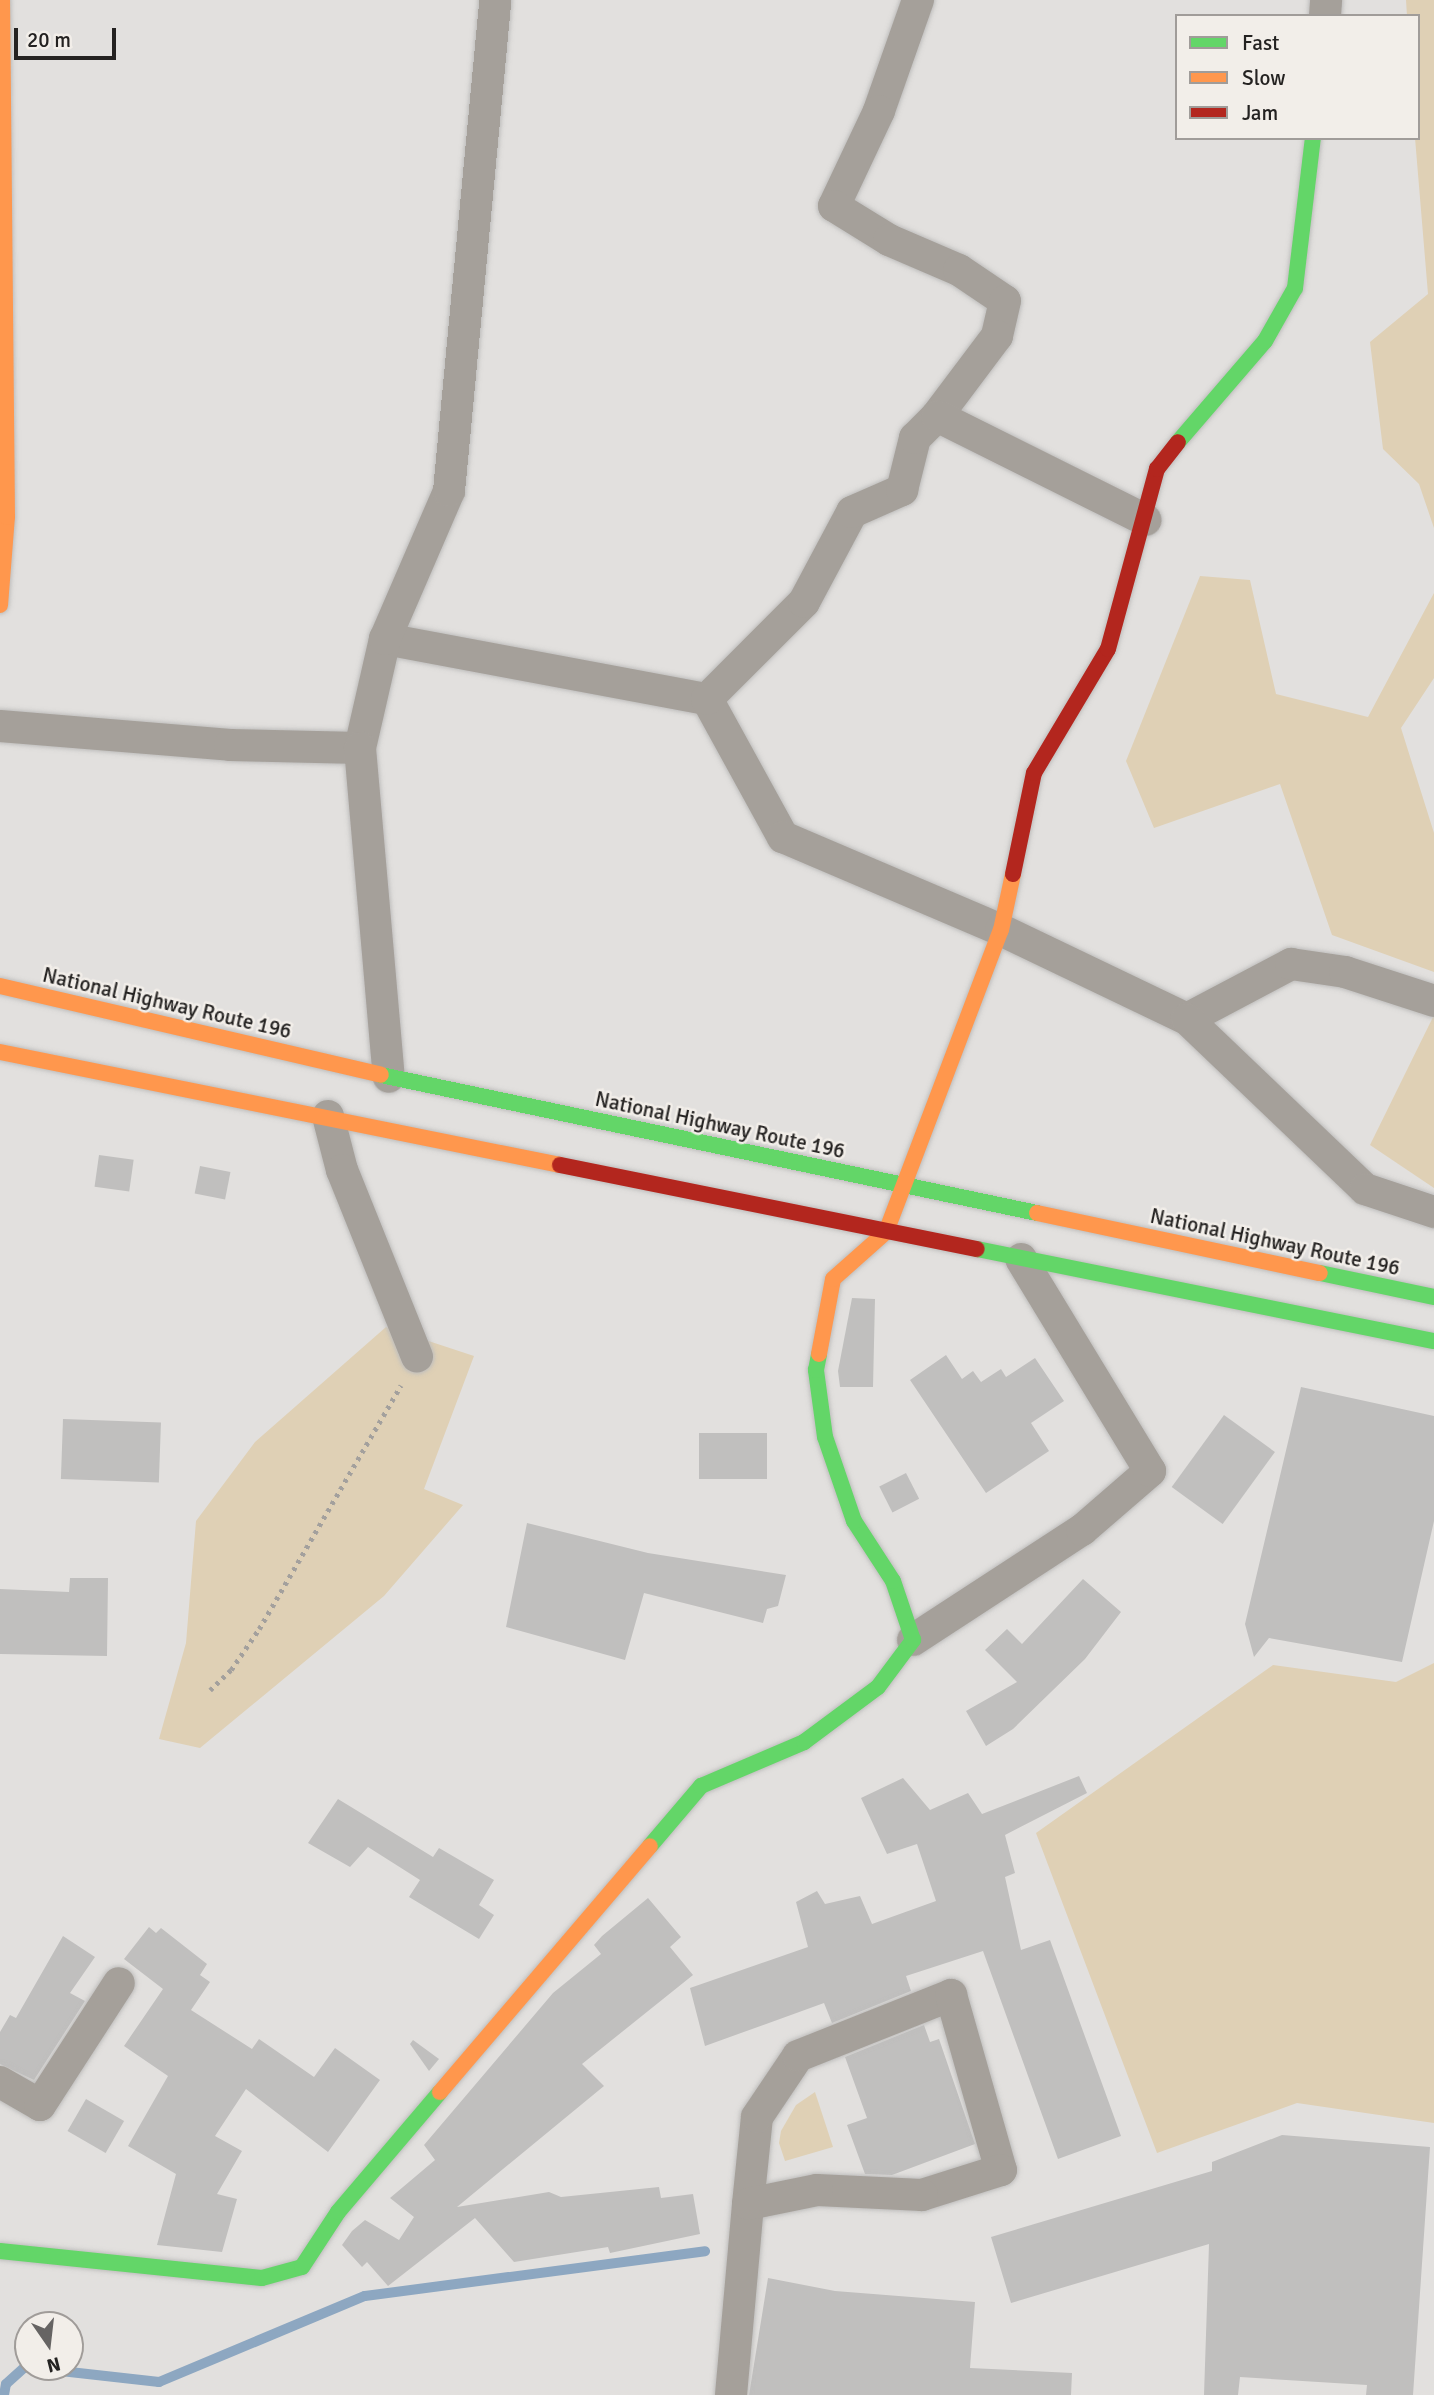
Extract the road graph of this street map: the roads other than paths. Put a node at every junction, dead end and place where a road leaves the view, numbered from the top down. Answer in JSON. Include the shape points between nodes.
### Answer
{"nodes":[{"id":1,"x":2,"y":0,"type":"edge"},
{"id":2,"x":495,"y":0,"type":"edge"},
{"id":3,"x":918,"y":0,"type":"edge"},
{"id":4,"x":1313,"y":140,"type":"edge"},
{"id":5,"x":937,"y":416,"type":"junction"},
{"id":6,"x":1146,"y":520,"type":"junction"},
{"id":7,"x":0,"y":605,"type":"edge"},
{"id":8,"x":385,"y":639,"type":"junction"},
{"id":9,"x":707,"y":699,"type":"junction"},
{"id":10,"x":0,"y":726,"type":"edge"},
{"id":11,"x":360,"y":748,"type":"junction"},
{"id":12,"x":1001,"y":930,"type":"junction"},
{"id":13,"x":0,"y":986,"type":"edge"},
{"id":14,"x":1434,"y":1001,"type":"edge"},
{"id":15,"x":1187,"y":1019,"type":"junction"},
{"id":16,"x":0,"y":1052,"type":"edge"},
{"id":17,"x":389,"y":1077,"type":"junction"},
{"id":18,"x":328,"y":1116,"type":"junction"},
{"id":19,"x":904,"y":1186,"type":"junction"},
{"id":20,"x":1434,"y":1212,"type":"edge"},
{"id":21,"x":886,"y":1232,"type":"junction"},
{"id":22,"x":1021,"y":1259,"type":"junction"},
{"id":23,"x":1434,"y":1297,"type":"edge"},
{"id":24,"x":1434,"y":1341,"type":"edge"},
{"id":25,"x":417,"y":1357,"type":"road end"},
{"id":26,"x":913,"y":1640,"type":"junction"},
{"id":27,"x":119,"y":1983,"type":"dead end"},
{"id":28,"x":0,"y":2082,"type":"edge"},
{"id":29,"x":748,"y":2204,"type":"junction"},
{"id":30,"x":0,"y":2251,"type":"edge"},
{"id":31,"x":731,"y":2395,"type":"edge"}],
"edges":[{"from":1,"to":7,"type":"main road","via":[[7,517]]},
{"from":2,"to":8,"type":"street","via":[[449,491]]},
{"from":3,"to":5,"type":"street","via":[[879,111],[834,206],[889,240],[959,270],[1005,301],[997,336]]},
{"from":4,"to":6,"type":"main road","via":[[1295,288],[1265,341],[1157,469]]},
{"from":5,"to":6,"type":"street"},
{"from":5,"to":9,"type":"street","via":[[915,438],[902,490],[852,512],[804,602]]},
{"from":6,"to":12,"type":"main road","via":[[1108,649],[1034,773]]},
{"from":8,"to":9,"type":"street"},
{"from":8,"to":11,"type":"street"},
{"from":9,"to":12,"type":"street","via":[[783,837]]},
{"from":10,"to":11,"type":"street","via":[[230,745]]},
{"from":11,"to":17,"type":"street"},
{"from":12,"to":15,"type":"street"},
{"from":12,"to":19,"type":"main road"},
{"from":13,"to":17,"type":"main road","name":"National Highway Route 196"},
{"from":14,"to":15,"type":"street","via":[[1345,972],[1291,964]]},
{"from":15,"to":20,"type":"street","via":[[1365,1189]]},
{"from":16,"to":18,"type":"main road"},
{"from":17,"to":19,"type":"main road","name":"National Highway Route 196"},
{"from":18,"to":21,"type":"main road"},
{"from":18,"to":25,"type":"street","via":[[342,1170]]},
{"from":19,"to":21,"type":"main road"},
{"from":19,"to":23,"type":"main road","name":"National Highway Route 196"},
{"from":21,"to":22,"type":"main road"},
{"from":21,"to":26,"type":"main road","via":[[833,1279],[816,1370],[825,1437],[854,1521],[893,1581]]},
{"from":22,"to":24,"type":"main road"},
{"from":22,"to":26,"type":"street","via":[[1150,1471],[1082,1531]]},
{"from":26,"to":30,"type":"main road","via":[[878,1687],[804,1742],[701,1786],[338,2212],[302,2267],[262,2278]]},
{"from":27,"to":28,"type":"street","via":[[40,2105]]},
{"from":29,"to":29,"type":"street","via":[[757,2116],[798,2056],[951,1995],[1000,2170],[922,2195],[817,2190]]},
{"from":29,"to":31,"type":"street"}]}
